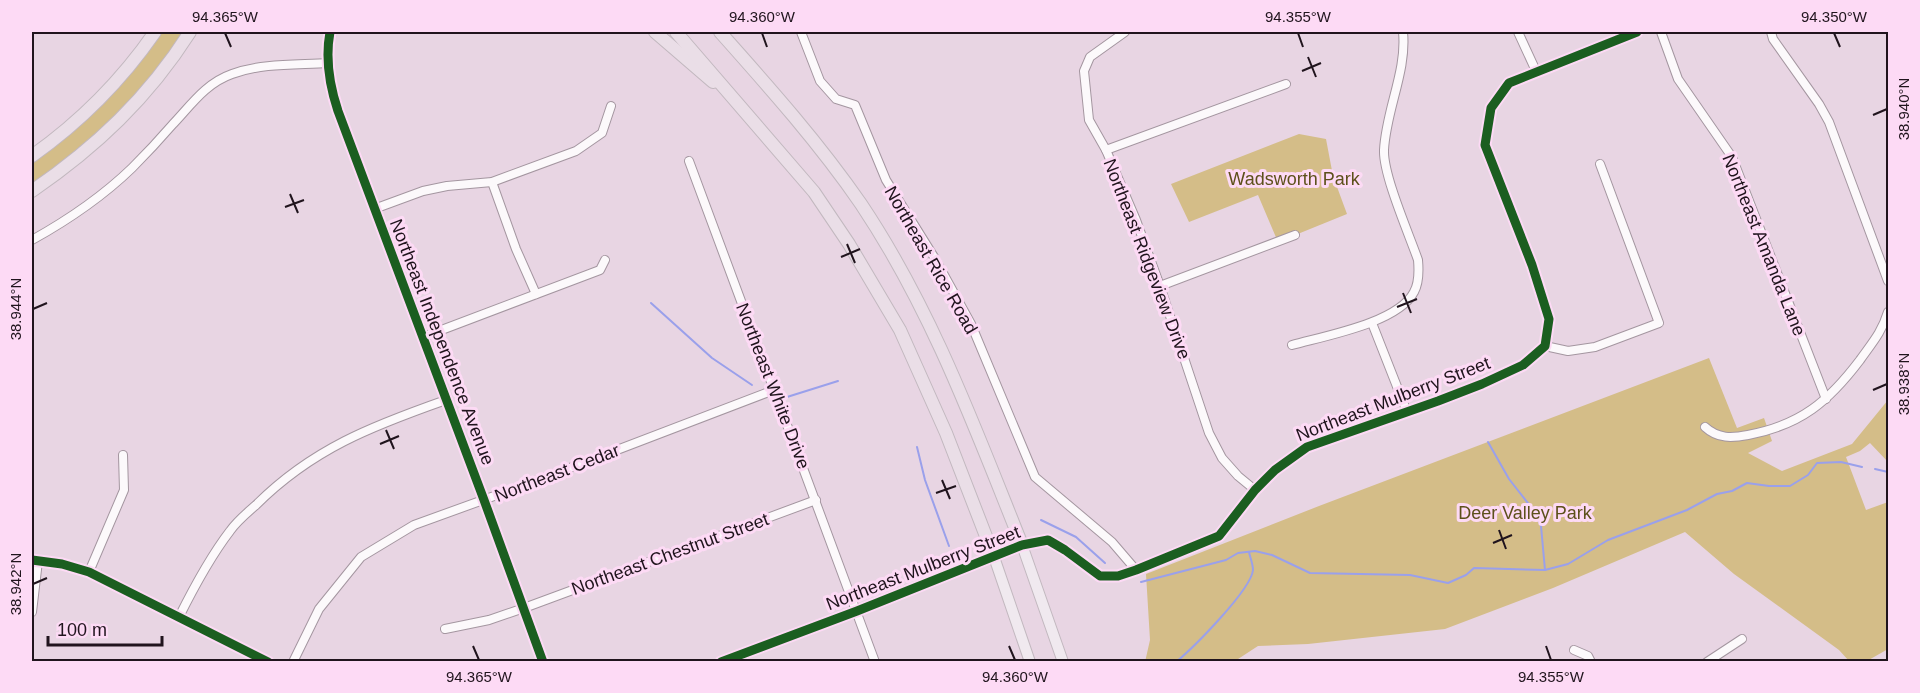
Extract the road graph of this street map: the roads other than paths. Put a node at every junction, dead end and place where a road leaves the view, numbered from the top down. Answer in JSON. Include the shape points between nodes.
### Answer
{"nodes":[{"id":1,"x":154,"y":32,"type":"edge"},
{"id":2,"x":190,"y":32,"type":"edge"},
{"id":3,"x":330,"y":32,"type":"edge"},
{"id":4,"x":655,"y":32,"type":"edge"},
{"id":5,"x":676,"y":32,"type":"edge"},
{"id":6,"x":720,"y":32,"type":"edge"},
{"id":7,"x":730,"y":32,"type":"edge"},
{"id":8,"x":801,"y":32,"type":"edge"},
{"id":9,"x":1125,"y":32,"type":"edge"},
{"id":10,"x":1403,"y":32,"type":"edge"},
{"id":11,"x":1518,"y":32,"type":"edge"},
{"id":12,"x":1637,"y":32,"type":"edge"},
{"id":13,"x":1661,"y":32,"type":"edge"},
{"id":14,"x":1771,"y":32,"type":"edge"},
{"id":15,"x":328,"y":63,"type":"junction"},
{"id":16,"x":1536,"y":71,"type":"junction"},
{"id":17,"x":757,"y":73,"type":"junction"},
{"id":18,"x":1286,"y":84,"type":"dead end"},
{"id":19,"x":611,"y":106,"type":"dead end"},
{"id":20,"x":757,"y":123,"type":"junction"},
{"id":21,"x":1106,"y":150,"type":"junction"},
{"id":22,"x":32,"y":156,"type":"edge"},
{"id":23,"x":689,"y":161,"type":"dead end"},
{"id":24,"x":1600,"y":164,"type":"dead end"},
{"id":25,"x":492,"y":182,"type":"junction"},
{"id":26,"x":32,"y":191,"type":"edge"},
{"id":27,"x":374,"y":209,"type":"junction"},
{"id":28,"x":1295,"y":235,"type":"dead end"},
{"id":29,"x":32,"y":240,"type":"edge"},
{"id":30,"x":605,"y":260,"type":"dead end"},
{"id":31,"x":1888,"y":281,"type":"edge"},
{"id":32,"x":1160,"y":286,"type":"junction"},
{"id":33,"x":536,"y":294,"type":"junction"},
{"id":34,"x":1888,"y":312,"type":"edge"},
{"id":35,"x":1372,"y":323,"type":"junction"},
{"id":36,"x":423,"y":337,"type":"junction"},
{"id":37,"x":1292,"y":345,"type":"dead end"},
{"id":38,"x":1545,"y":346,"type":"junction"},
{"id":39,"x":774,"y":390,"type":"junction"},
{"id":40,"x":1826,"y":399,"type":"junction"},
{"id":41,"x":446,"y":400,"type":"junction"},
{"id":42,"x":1407,"y":412,"type":"junction"},
{"id":43,"x":1705,"y":427,"type":"dead end"},
{"id":44,"x":123,"y":455,"type":"dead end"},
{"id":45,"x":1255,"y":490,"type":"junction"},
{"id":46,"x":484,"y":500,"type":"junction"},
{"id":47,"x":816,"y":500,"type":"junction"},
{"id":48,"x":1022,"y":545,"type":"junction"},
{"id":49,"x":994,"y":557,"type":"junction"},
{"id":50,"x":35,"y":560,"type":"edge"},
{"id":51,"x":1136,"y":570,"type":"junction"},
{"id":52,"x":89,"y":572,"type":"junction"},
{"id":53,"x":524,"y":608,"type":"junction"},
{"id":54,"x":857,"y":611,"type":"junction"},
{"id":55,"x":32,"y":612,"type":"edge"},
{"id":56,"x":179,"y":617,"type":"junction"},
{"id":57,"x":445,"y":629,"type":"dead end"},
{"id":58,"x":1742,"y":639,"type":"dead end"},
{"id":59,"x":1574,"y":650,"type":"dead end"},
{"id":60,"x":268,"y":662,"type":"edge"},
{"id":61,"x":292,"y":662,"type":"edge"},
{"id":62,"x":543,"y":662,"type":"edge"},
{"id":63,"x":721,"y":662,"type":"edge"},
{"id":64,"x":875,"y":662,"type":"edge"},
{"id":65,"x":1030,"y":662,"type":"edge"},
{"id":66,"x":1063,"y":662,"type":"edge"},
{"id":67,"x":1592,"y":662,"type":"edge"},
{"id":68,"x":1707,"y":662,"type":"edge"}],
"edges":[{"from":1,"to":22,"type":"highway","via":[[91,109]]},
{"from":2,"to":26,"type":"highway","via":[[122,119],[86,152]]},
{"from":3,"to":15,"type":"street","name":"Northeast Independence Avenue"},
{"from":4,"to":20,"type":"highway"},
{"from":5,"to":20,"type":"highway"},
{"from":6,"to":17,"type":"highway"},
{"from":7,"to":17,"type":"highway"},
{"from":8,"to":51,"type":"street","name":"Northeast Rice Road","via":[[820,81],[836,99],[855,105],[886,180],[971,324],[1035,477],[1112,542]]},
{"from":9,"to":21,"type":"street","name":"Northeast Ridgeview Drive","via":[[1090,57],[1084,71],[1089,120]]},
{"from":10,"to":35,"type":"street","via":[[1401,67],[1384,153],[1419,270],[1413,294],[1397,309]]},
{"from":11,"to":16,"type":"street"},
{"from":12,"to":16,"type":"street"},
{"from":13,"to":40,"type":"street","name":"Northeast Amanda Lane","via":[[1678,79],[1732,158]]},
{"from":14,"to":31,"type":"street","via":[[1829,122]]},
{"from":15,"to":27,"type":"street","name":"Northeast Independence Avenue","via":[[329,84]]},
{"from":15,"to":29,"type":"street","via":[[262,66],[217,81],[115,183]]},
{"from":16,"to":38,"type":"street","via":[[1509,83],[1491,108],[1485,145],[1549,319]]},
{"from":17,"to":48,"type":"highway","via":[[816,143],[893,257],[952,371]]},
{"from":18,"to":21,"type":"street"},
{"from":19,"to":25,"type":"street","via":[[602,133],[576,151]]},
{"from":20,"to":49,"type":"highway","via":[[814,192],[900,330],[946,433]]},
{"from":21,"to":32,"type":"street","name":"Northeast Ridgeview Drive"},
{"from":23,"to":39,"type":"street","name":"Northeast White Drive"},
{"from":24,"to":38,"type":"street","via":[[1659,323],[1595,347],[1568,351]]},
{"from":25,"to":27,"type":"street","via":[[423,191]]},
{"from":25,"to":33,"type":"street"},
{"from":27,"to":36,"type":"street","name":"Northeast Independence Avenue"},
{"from":28,"to":32,"type":"street"},
{"from":30,"to":33,"type":"street","via":[[600,270]]},
{"from":32,"to":45,"type":"street","name":"Northeast Ridgeview Drive","via":[[1209,433],[1222,458]]},
{"from":33,"to":36,"type":"street"},
{"from":34,"to":40,"type":"street","via":[[1882,330],[1839,388]]},
{"from":35,"to":37,"type":"street"},
{"from":35,"to":42,"type":"street"},
{"from":36,"to":41,"type":"street","name":"Northeast Independence Avenue"},
{"from":38,"to":42,"type":"street","name":"Northeast Mulberry Street","via":[[1523,364],[1482,384]]},
{"from":39,"to":46,"type":"street","name":"Northeast Cedar"},
{"from":39,"to":47,"type":"street","name":"Northeast White Drive"},
{"from":40,"to":43,"type":"street","via":[[1811,412],[1761,432],[1719,436]]},
{"from":41,"to":46,"type":"street","name":"Northeast Independence Avenue"},
{"from":41,"to":56,"type":"street","via":[[328,448],[279,481],[231,529],[204,568]]},
{"from":42,"to":45,"type":"street","name":"Northeast Mulberry Street","via":[[1307,447]]},
{"from":44,"to":52,"type":"street","via":[[124,490]]},
{"from":45,"to":51,"type":"street","name":"Northeast Mulberry Street","via":[[1219,536]]},
{"from":46,"to":53,"type":"street","name":"Northeast Independence Avenue"},
{"from":46,"to":61,"type":"street","name":"Northeast Cedar","via":[[414,525],[361,557],[320,609]]},
{"from":47,"to":53,"type":"street","name":"Northeast Chestnut Street"},
{"from":47,"to":54,"type":"street","name":"Northeast White Drive"},
{"from":48,"to":49,"type":"street","name":"Northeast Mulberry Street"},
{"from":48,"to":51,"type":"street","name":"Northeast Mulberry Street","via":[[1048,540],[1100,576]]},
{"from":48,"to":66,"type":"main road"},
{"from":49,"to":54,"type":"street","name":"Northeast Mulberry Street"},
{"from":49,"to":65,"type":"main road"},
{"from":50,"to":52,"type":"street"},
{"from":50,"to":55,"type":"street"},
{"from":52,"to":56,"type":"street"},
{"from":53,"to":57,"type":"street","name":"Northeast Chestnut Street"},
{"from":53,"to":62,"type":"street","name":"Northeast Independence Avenue"},
{"from":54,"to":63,"type":"street","name":"Northeast Mulberry Street"},
{"from":54,"to":64,"type":"street","name":"Northeast White Drive"},
{"from":56,"to":60,"type":"street"},
{"from":58,"to":68,"type":"street"},
{"from":59,"to":67,"type":"street"}]}
